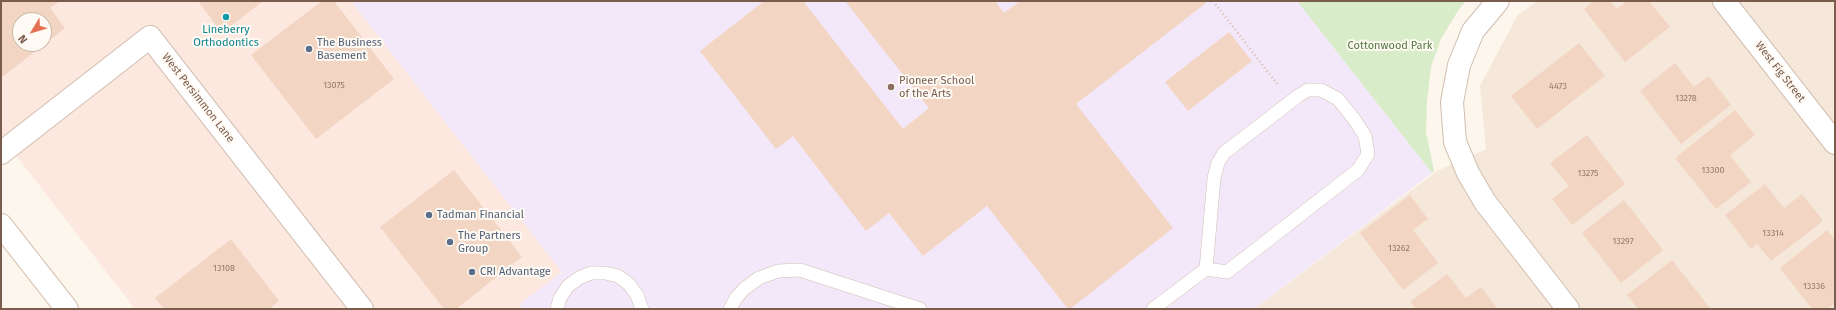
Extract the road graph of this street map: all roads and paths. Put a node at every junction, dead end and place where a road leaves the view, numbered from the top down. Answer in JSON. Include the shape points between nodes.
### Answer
{"nodes":[{"id":1,"x":1213,"y":1,"type":"edge"},
{"id":2,"x":1498,"y":1,"type":"edge"},
{"id":3,"x":1724,"y":1,"type":"edge"},
{"id":4,"x":1278,"y":85,"type":"dead end"},
{"id":5,"x":1835,"y":143,"type":"edge"},
{"id":6,"x":1,"y":153,"type":"edge"},
{"id":7,"x":1,"y":225,"type":"edge"},
{"id":8,"x":1206,"y":269,"type":"junction"},
{"id":9,"x":66,"y":309,"type":"edge"},
{"id":10,"x":362,"y":309,"type":"edge"},
{"id":11,"x":557,"y":309,"type":"edge"},
{"id":12,"x":642,"y":309,"type":"edge"},
{"id":13,"x":730,"y":309,"type":"edge"},
{"id":14,"x":920,"y":309,"type":"edge"},
{"id":15,"x":1153,"y":309,"type":"edge"},
{"id":16,"x":1568,"y":309,"type":"edge"}],
"edges":[{"from":1,"to":4,"type":"path"},
{"from":2,"to":16,"type":"street","via":[[1473,31],[1459,65],[1452,102],[1455,142],[1468,173],[1485,202]]},
{"from":3,"to":5,"type":"street","name":"West Fig Street"},
{"from":6,"to":10,"type":"street","name":"West Persimmon Lane","via":[[150,37]]},
{"from":7,"to":9,"type":"street"},
{"from":8,"to":8,"type":"lane","via":[[1227,272],[1358,170],[1368,154],[1365,136],[1338,99],[1321,90],[1308,90],[1224,154],[1218,163],[1214,178]]},
{"from":8,"to":15,"type":"lane"},
{"from":11,"to":12,"type":"lane","via":[[560,298],[568,286],[591,273],[605,273],[618,276],[629,284],[637,295]]},
{"from":13,"to":14,"type":"lane","via":[[744,289],[759,278],[778,271],[800,270]]}]}
